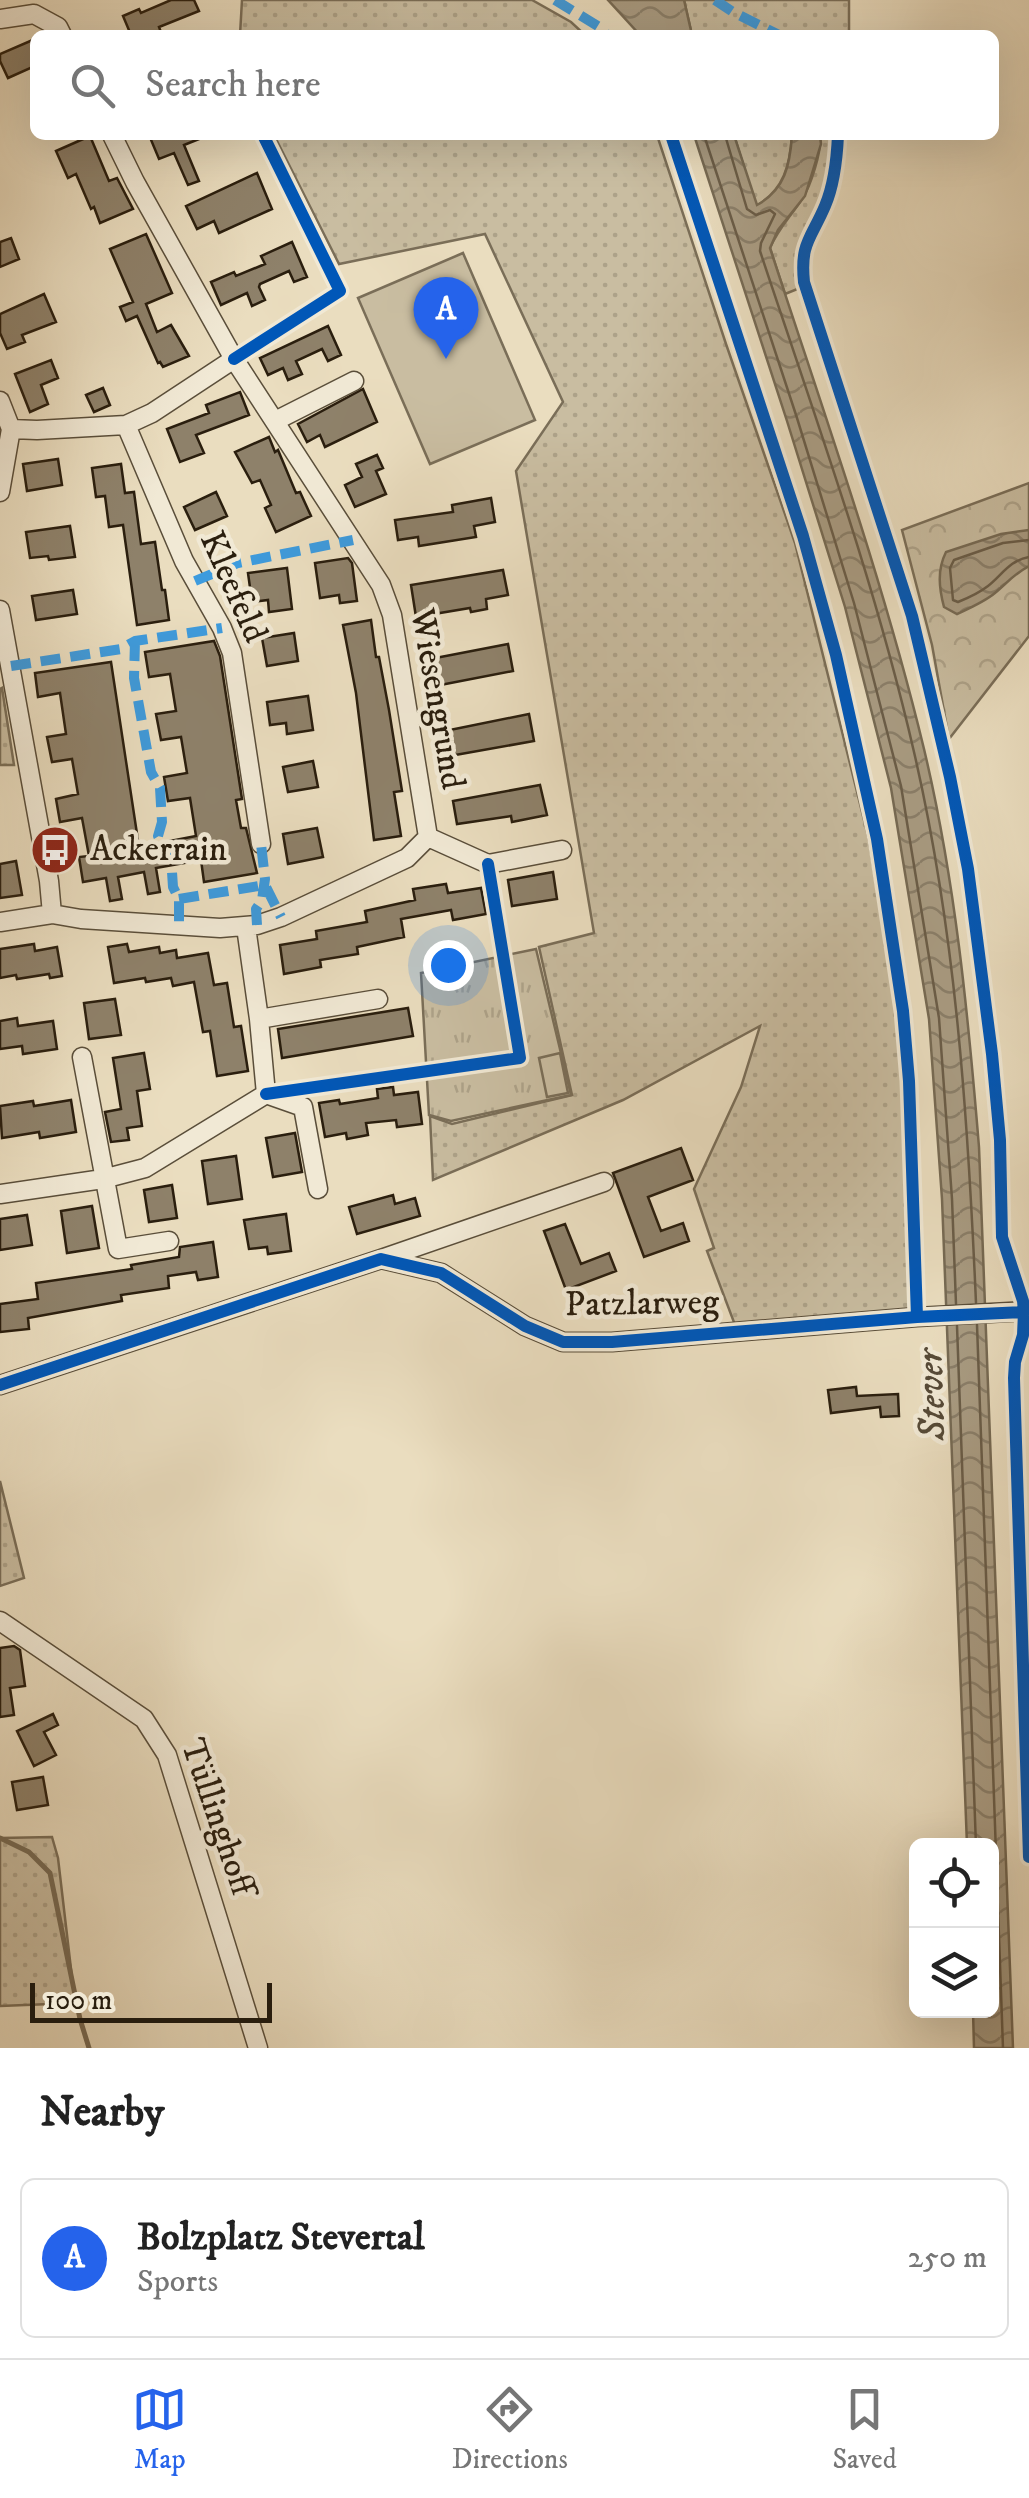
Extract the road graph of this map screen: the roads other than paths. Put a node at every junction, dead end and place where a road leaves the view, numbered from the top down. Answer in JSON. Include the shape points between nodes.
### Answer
{"nodes":[{"id":1,"x":34,"y":7,"type":"edge"},
{"id":2,"x":0,"y":19,"type":"edge"},
{"id":3,"x":60,"y":30,"type":"edge"},
{"id":4,"x":114,"y":140,"type":"edge"},
{"id":5,"x":234,"y":359,"type":"junction"},
{"id":6,"x":354,"y":381,"type":"dead end"},
{"id":7,"x":0,"y":401,"type":"edge"},
{"id":8,"x":275,"y":421,"type":"junction"},
{"id":9,"x":126,"y":425,"type":"junction"},
{"id":10,"x":11,"y":429,"type":"junction"},
{"id":11,"x":0,"y":492,"type":"edge"},
{"id":12,"x":0,"y":610,"type":"edge"},
{"id":13,"x":428,"y":836,"type":"junction"},
{"id":14,"x":261,"y":844,"type":"dead end"},
{"id":15,"x":562,"y":850,"type":"dead end"},
{"id":16,"x":52,"y":914,"type":"junction"},
{"id":17,"x":0,"y":922,"type":"edge"},
{"id":18,"x":246,"y":927,"type":"junction"},
{"id":19,"x":378,"y":999,"type":"dead end"},
{"id":20,"x":260,"y":1020,"type":"junction"},
{"id":21,"x":82,"y":1057,"type":"dead end"},
{"id":22,"x":266,"y":1094,"type":"junction"},
{"id":23,"x":103,"y":1179,"type":"junction"},
{"id":24,"x":604,"y":1182,"type":"dead end"},
{"id":25,"x":318,"y":1189,"type":"dead end"},
{"id":26,"x":0,"y":1194,"type":"edge"},
{"id":27,"x":168,"y":1240,"type":"dead end"},
{"id":28,"x":381,"y":1260,"type":"junction"},
{"id":29,"x":1021,"y":1311,"type":"edge"},
{"id":30,"x":0,"y":1385,"type":"edge"},
{"id":31,"x":0,"y":1620,"type":"edge"},
{"id":32,"x":258,"y":2048,"type":"edge"}],
"edges":[{"from":1,"to":2,"type":"street"},
{"from":1,"to":3,"type":"street"},
{"from":4,"to":5,"type":"street","name":"Wiesengrund"},
{"from":5,"to":8,"type":"street","name":"Wiesengrund"},
{"from":5,"to":9,"type":"street"},
{"from":6,"to":8,"type":"street"},
{"from":7,"to":10,"type":"street"},
{"from":8,"to":13,"type":"street","name":"Wiesengrund","via":[[381,586],[392,615]]},
{"from":9,"to":10,"type":"street"},
{"from":9,"to":14,"type":"street","name":"Kleefeld","via":[[232,653]]},
{"from":10,"to":11,"type":"street"},
{"from":12,"to":16,"type":"street"},
{"from":13,"to":15,"type":"street","via":[[488,864]]},
{"from":13,"to":18,"type":"street","name":"Wiesengrund","via":[[407,858]]},
{"from":16,"to":17,"type":"street","name":"Wiesengrund"},
{"from":16,"to":18,"type":"street","name":"Wiesengrund"},
{"from":18,"to":20,"type":"street"},
{"from":19,"to":20,"type":"street"},
{"from":20,"to":22,"type":"street"},
{"from":21,"to":23,"type":"street"},
{"from":22,"to":23,"type":"street","via":[[145,1168]]},
{"from":22,"to":25,"type":"street","via":[[303,1108]]},
{"from":23,"to":26,"type":"street"},
{"from":23,"to":27,"type":"street","via":[[118,1249]]},
{"from":24,"to":28,"type":"street"},
{"from":28,"to":29,"type":"street","name":"Patzlarweg","via":[[442,1273],[563,1342]]},
{"from":28,"to":30,"type":"street"},
{"from":31,"to":32,"type":"street","name":"Tüllinghoff","via":[[144,1719],[167,1755]]}]}
